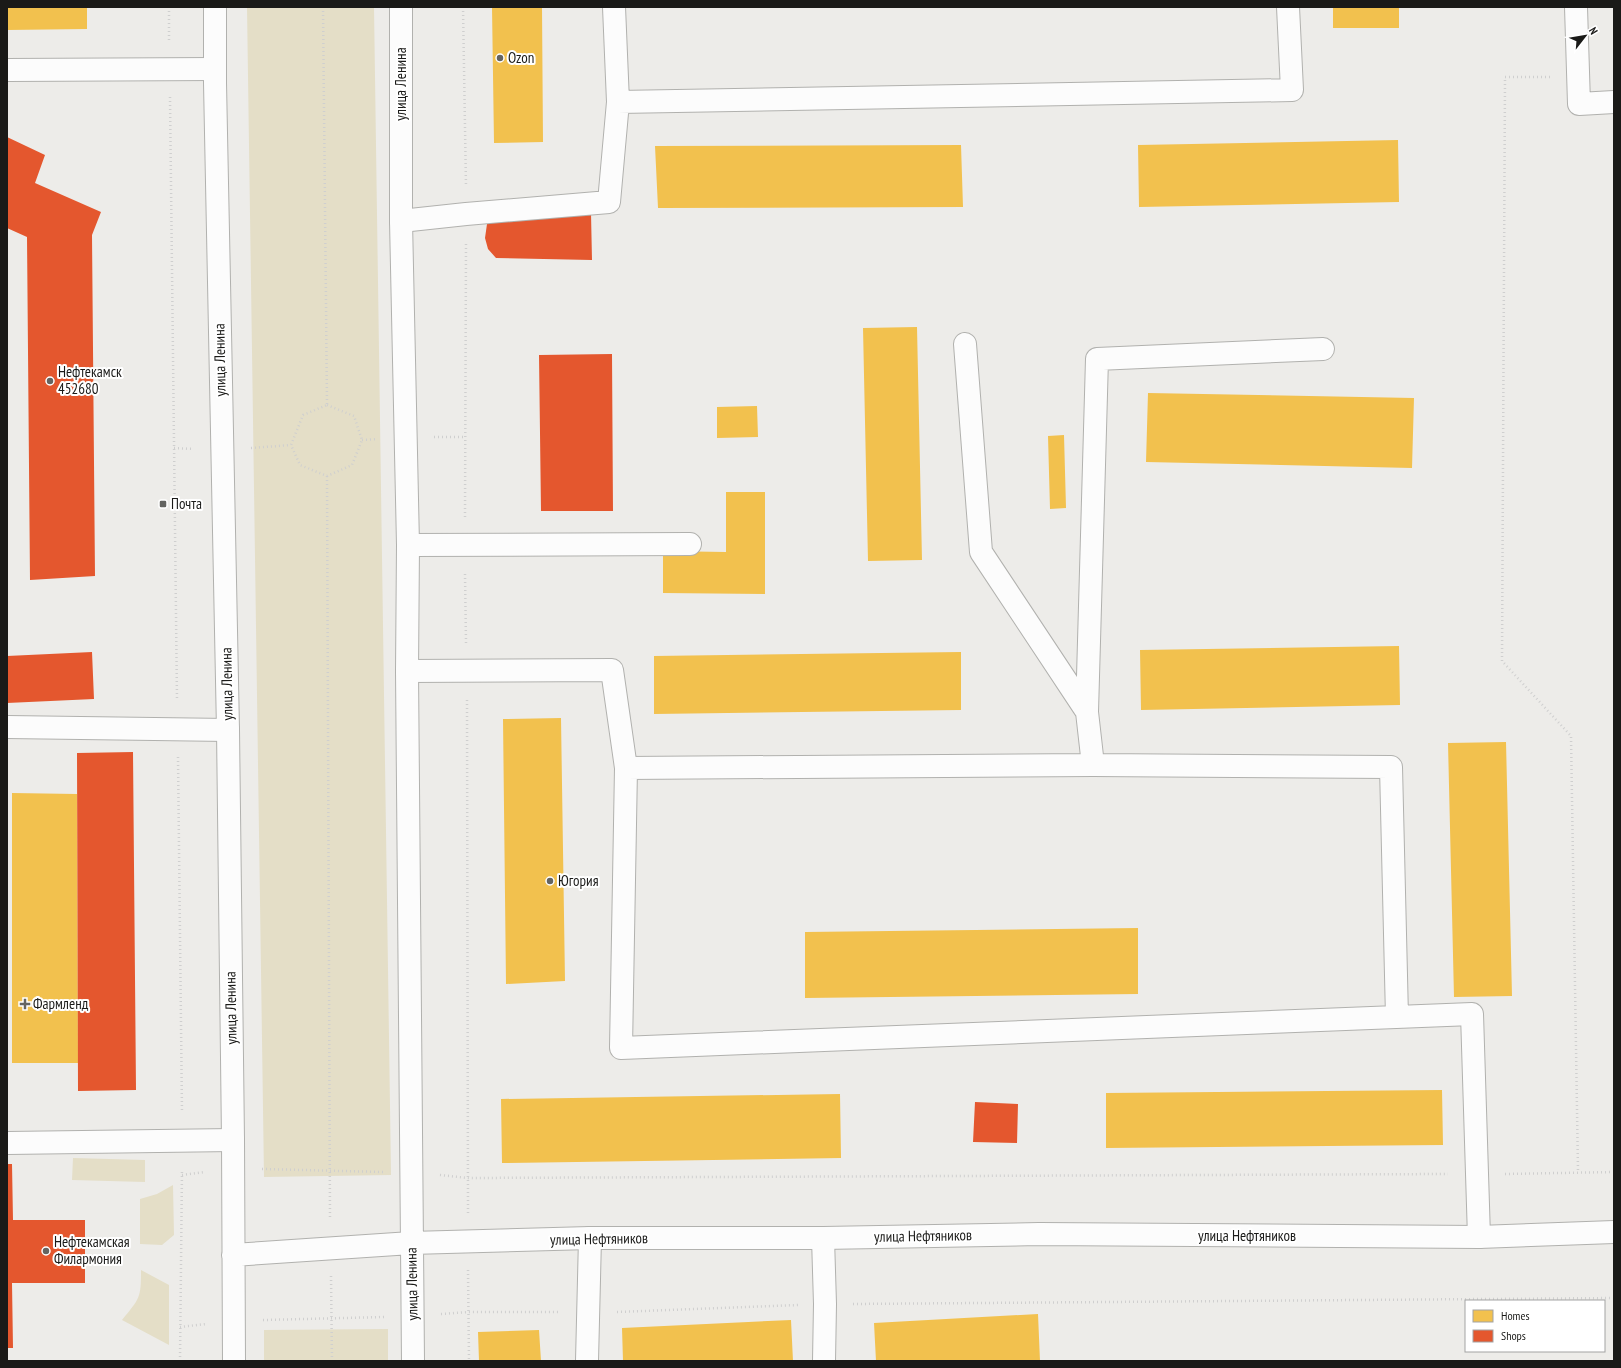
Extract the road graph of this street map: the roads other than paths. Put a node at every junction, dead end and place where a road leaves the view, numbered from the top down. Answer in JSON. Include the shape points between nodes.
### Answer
{"nodes":[{"id":1,"x":215,"y":7,"type":"edge"},
{"id":2,"x":401,"y":7,"type":"edge"},
{"id":3,"x":614,"y":7,"type":"edge"},
{"id":4,"x":1288,"y":7,"type":"edge"},
{"id":5,"x":1576,"y":7,"type":"edge"},
{"id":6,"x":215,"y":69,"type":"junction"},
{"id":7,"x":7,"y":70,"type":"edge"},
{"id":8,"x":618,"y":102,"type":"junction"},
{"id":9,"x":1614,"y":102,"type":"edge"},
{"id":10,"x":401,"y":222,"type":"junction"},
{"id":11,"x":965,"y":344,"type":"dead end"},
{"id":12,"x":1323,"y":349,"type":"dead end"},
{"id":13,"x":690,"y":544,"type":"dead end"},
{"id":14,"x":408,"y":545,"type":"junction"},
{"id":15,"x":407,"y":672,"type":"junction"},
{"id":16,"x":1088,"y":712,"type":"junction"},
{"id":17,"x":7,"y":727,"type":"edge"},
{"id":18,"x":228,"y":730,"type":"junction"},
{"id":19,"x":1093,"y":765,"type":"junction"},
{"id":20,"x":626,"y":768,"type":"junction"},
{"id":21,"x":1397,"y":1016,"type":"junction"},
{"id":22,"x":233,"y":1140,"type":"junction"},
{"id":23,"x":7,"y":1143,"type":"edge"},
{"id":24,"x":1614,"y":1232,"type":"edge"},
{"id":25,"x":1480,"y":1237,"type":"junction"},
{"id":26,"x":590,"y":1238,"type":"junction"},
{"id":27,"x":823,"y":1238,"type":"junction"},
{"id":28,"x":411,"y":1243,"type":"junction"},
{"id":29,"x":233,"y":1255,"type":"junction"},
{"id":30,"x":234,"y":1361,"type":"edge"},
{"id":31,"x":413,"y":1361,"type":"edge"},
{"id":32,"x":587,"y":1361,"type":"edge"},
{"id":33,"x":824,"y":1361,"type":"edge"}],
"edges":[{"from":1,"to":6,"type":"main road","name":"улица Ленина"},
{"from":2,"to":10,"type":"main road","name":"улица Ленина"},
{"from":3,"to":8,"type":"main road"},
{"from":4,"to":8,"type":"main road","via":[[1292,90]]},
{"from":5,"to":9,"type":"main road","via":[[1579,104]]},
{"from":6,"to":7,"type":"main road"},
{"from":6,"to":18,"type":"main road","name":"улица Ленина"},
{"from":8,"to":10,"type":"main road","via":[[609,202]]},
{"from":10,"to":14,"type":"main road","name":"улица Ленина"},
{"from":11,"to":16,"type":"main road","via":[[981,552]]},
{"from":12,"to":16,"type":"main road","via":[[1097,359]]},
{"from":13,"to":14,"type":"main road"},
{"from":14,"to":15,"type":"main road","name":"улица Ленина"},
{"from":15,"to":20,"type":"main road","via":[[612,670]]},
{"from":15,"to":28,"type":"main road","name":"улица Ленина"},
{"from":16,"to":19,"type":"main road"},
{"from":17,"to":18,"type":"main road"},
{"from":18,"to":22,"type":"main road","name":"улица Ленина"},
{"from":19,"to":20,"type":"main road"},
{"from":19,"to":21,"type":"main road","via":[[1391,767]]},
{"from":20,"to":21,"type":"main road","via":[[621,1048]]},
{"from":21,"to":25,"type":"main road","via":[[1472,1014]]},
{"from":22,"to":23,"type":"main road"},
{"from":22,"to":29,"type":"main road","name":"улица Ленина"},
{"from":24,"to":25,"type":"main road","name":"улица Нефтяников"},
{"from":25,"to":27,"type":"main road","name":"улица Нефтяников","via":[[1039,1234]]},
{"from":26,"to":27,"type":"main road","name":"улица Нефтяников"},
{"from":26,"to":28,"type":"main road","name":"улица Нефтяников"},
{"from":26,"to":32,"type":"main road"},
{"from":27,"to":33,"type":"main road"},
{"from":28,"to":29,"type":"main road","name":"улица Нефтяников"},
{"from":28,"to":31,"type":"main road","name":"улица Ленина"},
{"from":29,"to":30,"type":"main road","name":"улица Ленина"}]}
